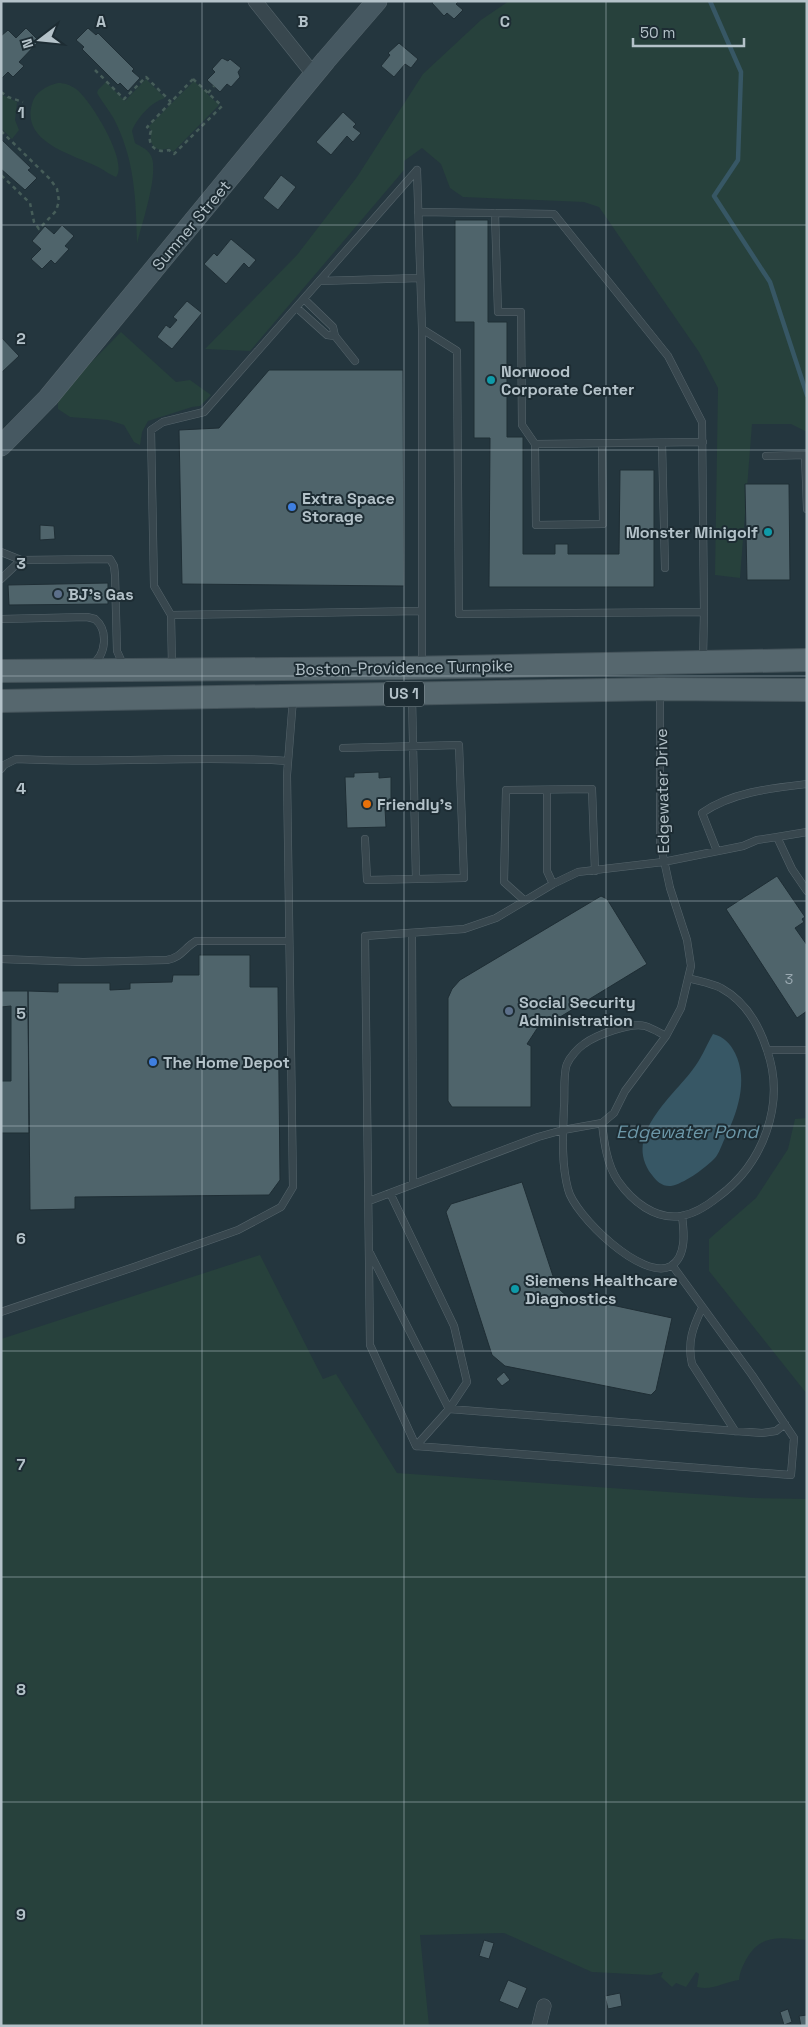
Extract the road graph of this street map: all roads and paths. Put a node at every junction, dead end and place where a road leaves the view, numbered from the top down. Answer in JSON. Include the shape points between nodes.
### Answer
{"nodes":[{"id":1,"x":255,"y":1,"type":"edge"},
{"id":2,"x":378,"y":1,"type":"edge"},
{"id":3,"x":96,"y":70,"type":"dead end"},
{"id":4,"x":314,"y":75,"type":"junction"},
{"id":5,"x":214,"y":86,"type":"dead end"},
{"id":6,"x":1,"y":92,"type":"edge"},
{"id":7,"x":208,"y":92,"type":"junction"},
{"id":8,"x":23,"y":102,"type":"dead end"},
{"id":9,"x":171,"y":102,"type":"junction"},
{"id":10,"x":1,"y":131,"type":"edge"},
{"id":11,"x":1,"y":175,"type":"edge"},
{"id":12,"x":418,"y":212,"type":"junction"},
{"id":13,"x":495,"y":213,"type":"junction"},
{"id":14,"x":420,"y":278,"type":"junction"},
{"id":15,"x":320,"y":281,"type":"junction"},
{"id":16,"x":304,"y":299,"type":"junction"},
{"id":17,"x":296,"y":308,"type":"junction"},
{"id":18,"x":422,"y":329,"type":"junction"},
{"id":19,"x":335,"y":336,"type":"junction"},
{"id":20,"x":355,"y":361,"type":"dead end"},
{"id":21,"x":702,"y":442,"type":"junction"},
{"id":22,"x":602,"y":443,"type":"junction"},
{"id":23,"x":662,"y":443,"type":"junction"},
{"id":24,"x":535,"y":444,"type":"junction"},
{"id":25,"x":1,"y":446,"type":"edge"},
{"id":26,"x":766,"y":456,"type":"dead end"},
{"id":27,"x":807,"y":509,"type":"edge"},
{"id":28,"x":1,"y":552,"type":"edge"},
{"id":29,"x":21,"y":560,"type":"junction"},
{"id":30,"x":665,"y":568,"type":"dead end"},
{"id":31,"x":1,"y":579,"type":"edge"},
{"id":32,"x":421,"y":611,"type":"junction"},
{"id":33,"x":704,"y":612,"type":"junction"},
{"id":34,"x":171,"y":615,"type":"junction"},
{"id":35,"x":1,"y":619,"type":"edge"},
{"id":36,"x":807,"y":660,"type":"edge"},
{"id":37,"x":703,"y":661,"type":"junction"},
{"id":38,"x":422,"y":667,"type":"junction"},
{"id":39,"x":172,"y":669,"type":"junction"},
{"id":40,"x":135,"y":670,"type":"junction"},
{"id":41,"x":1,"y":671,"type":"edge"},
{"id":42,"x":78,"y":671,"type":"junction"},
{"id":43,"x":660,"y":689,"type":"junction"},
{"id":44,"x":807,"y":690,"type":"edge"},
{"id":45,"x":412,"y":694,"type":"junction"},
{"id":46,"x":293,"y":696,"type":"junction"},
{"id":47,"x":1,"y":700,"type":"edge"},
{"id":48,"x":414,"y":747,"type":"junction"},
{"id":49,"x":343,"y":748,"type":"dead end"},
{"id":50,"x":287,"y":760,"type":"junction"},
{"id":51,"x":1,"y":769,"type":"edge"},
{"id":52,"x":807,"y":784,"type":"edge"},
{"id":53,"x":547,"y":790,"type":"junction"},
{"id":54,"x":807,"y":832,"type":"edge"},
{"id":55,"x":777,"y":837,"type":"junction"},
{"id":56,"x":365,"y":839,"type":"dead end"},
{"id":57,"x":718,"y":851,"type":"junction"},
{"id":58,"x":663,"y":862,"type":"junction"},
{"id":59,"x":595,"y":871,"type":"junction"},
{"id":60,"x":416,"y":879,"type":"junction"},
{"id":61,"x":553,"y":884,"type":"junction"},
{"id":62,"x":807,"y":890,"type":"edge"},
{"id":63,"x":524,"y":900,"type":"junction"},
{"id":64,"x":412,"y":934,"type":"junction"},
{"id":65,"x":289,"y":941,"type":"junction"},
{"id":66,"x":1,"y":959,"type":"edge"},
{"id":67,"x":688,"y":978,"type":"junction"},
{"id":68,"x":666,"y":1036,"type":"junction"},
{"id":69,"x":767,"y":1050,"type":"junction"},
{"id":70,"x":807,"y":1050,"type":"edge"},
{"id":71,"x":602,"y":1123,"type":"junction"},
{"id":72,"x":563,"y":1130,"type":"junction"},
{"id":73,"x":413,"y":1184,"type":"junction"},
{"id":74,"x":390,"y":1193,"type":"junction"},
{"id":75,"x":369,"y":1201,"type":"junction"},
{"id":76,"x":682,"y":1216,"type":"junction"},
{"id":77,"x":369,"y":1252,"type":"junction"},
{"id":78,"x":672,"y":1265,"type":"junction"},
{"id":79,"x":702,"y":1308,"type":"junction"},
{"id":80,"x":1,"y":1312,"type":"edge"},
{"id":81,"x":449,"y":1409,"type":"junction"},
{"id":82,"x":785,"y":1424,"type":"junction"},
{"id":83,"x":735,"y":1431,"type":"junction"},
{"id":84,"x":416,"y":1446,"type":"junction"},
{"id":85,"x":544,"y":2006,"type":"dead end"},
{"id":86,"x":539,"y":2026,"type":"edge"}],
"edges":[{"from":1,"to":4,"type":"street"},
{"from":2,"to":4,"type":"main road","name":"Sumner Street"},
{"from":3,"to":9,"type":"path","via":[[124,100],[146,77]]},
{"from":4,"to":25,"type":"main road","name":"Sumner Street","via":[[48,398]]},
{"from":5,"to":7,"type":"path"},
{"from":6,"to":8,"type":"path"},
{"from":7,"to":9,"type":"path","via":[[193,79]]},
{"from":7,"to":9,"type":"path","via":[[222,106],[174,154],[170,150],[162,152],[154,148],[149,142],[151,131],[147,127]]},
{"from":10,"to":11,"type":"path","via":[[57,189],[59,201],[56,211],[39,229],[30,203]]},
{"from":12,"to":13,"type":"lane"},
{"from":12,"to":14,"type":"lane"},
{"from":12,"to":15,"type":"lane","via":[[418,170]]},
{"from":13,"to":21,"type":"lane","via":[[554,214],[668,356],[702,422]]},
{"from":13,"to":24,"type":"lane","via":[[498,312],[521,312],[522,425]]},
{"from":14,"to":15,"type":"lane"},
{"from":14,"to":18,"type":"lane"},
{"from":15,"to":16,"type":"lane"},
{"from":16,"to":17,"type":"lane"},
{"from":16,"to":19,"type":"lane","via":[[333,327]]},
{"from":17,"to":19,"type":"lane","via":[[327,335]]},
{"from":17,"to":34,"type":"lane","via":[[204,412],[163,422],[151,430],[154,586]]},
{"from":18,"to":32,"type":"lane"},
{"from":18,"to":33,"type":"lane","via":[[457,351],[459,614]]},
{"from":19,"to":20,"type":"lane"},
{"from":21,"to":23,"type":"lane"},
{"from":21,"to":33,"type":"lane"},
{"from":22,"to":23,"type":"lane"},
{"from":22,"to":24,"type":"lane"},
{"from":22,"to":24,"type":"lane","via":[[603,524],[536,524]]},
{"from":23,"to":30,"type":"lane"},
{"from":26,"to":27,"type":"lane","via":[[805,455]]},
{"from":28,"to":29,"type":"lane"},
{"from":29,"to":31,"type":"lane"},
{"from":29,"to":40,"type":"lane","via":[[112,561],[116,575],[117,651],[123,663]]},
{"from":32,"to":34,"type":"lane"},
{"from":32,"to":38,"type":"lane"},
{"from":33,"to":37,"type":"lane"},
{"from":34,"to":39,"type":"lane"},
{"from":35,"to":42,"type":"lane","via":[[87,617],[97,620],[102,632],[103,651],[96,661]]},
{"from":36,"to":37,"type":"main road","name":"Boston-Providence Turnpike","number":"US 1"},
{"from":37,"to":38,"type":"main road","name":"Boston-Providence Turnpike","number":"US 1"},
{"from":38,"to":39,"type":"main road","name":"Boston-Providence Turnpike","number":"US 1"},
{"from":39,"to":40,"type":"main road","name":"Boston-Providence Turnpike","number":"US 1"},
{"from":40,"to":42,"type":"main road","name":"Boston-Providence Turnpike","number":"US 1"},
{"from":41,"to":42,"type":"main road","name":"Boston-Providence Turnpike","number":"US 1"},
{"from":43,"to":44,"type":"main road","name":"Boston-Providence Turnpike","number":"US 1"},
{"from":43,"to":45,"type":"main road","name":"Boston-Providence Turnpike","number":"US 1"},
{"from":43,"to":58,"type":"lane","name":"Edgewater Drive","via":[[660,842]]},
{"from":45,"to":46,"type":"main road","name":"Boston-Providence Turnpike","number":"US 1"},
{"from":45,"to":48,"type":"lane"},
{"from":46,"to":47,"type":"main road","name":"Boston-Providence Turnpike","number":"US 1"},
{"from":46,"to":50,"type":"lane"},
{"from":48,"to":49,"type":"lane"},
{"from":48,"to":60,"type":"lane"},
{"from":48,"to":60,"type":"lane","via":[[459,745],[464,878]]},
{"from":50,"to":51,"type":"lane","via":[[16,759]]},
{"from":50,"to":65,"type":"lane"},
{"from":52,"to":57,"type":"lane","via":[[743,795],[713,805],[702,813]]},
{"from":53,"to":59,"type":"lane","via":[[592,790]]},
{"from":53,"to":61,"type":"lane","via":[[548,870]]},
{"from":53,"to":63,"type":"lane","via":[[506,790],[504,882]]},
{"from":54,"to":55,"type":"lane"},
{"from":55,"to":57,"type":"lane"},
{"from":55,"to":62,"type":"lane","via":[[792,869]]},
{"from":56,"to":60,"type":"lane","via":[[367,880]]},
{"from":57,"to":58,"type":"lane"},
{"from":58,"to":59,"type":"lane"},
{"from":58,"to":67,"type":"lane","name":"Edgewater Drive","via":[[687,940]]},
{"from":59,"to":61,"type":"lane","via":[[578,872]]},
{"from":61,"to":63,"type":"lane"},
{"from":63,"to":64,"type":"lane","via":[[496,918],[464,929]]},
{"from":64,"to":73,"type":"lane"},
{"from":64,"to":75,"type":"lane","via":[[365,936]]},
{"from":65,"to":66,"type":"lane","via":[[196,942],[178,958],[167,960],[83,962]]},
{"from":65,"to":80,"type":"lane","via":[[293,1187],[281,1207],[238,1230]]},
{"from":67,"to":68,"type":"lane","name":"Edgewater Drive","via":[[681,1008]]},
{"from":67,"to":69,"type":"lane","via":[[720,988],[735,998],[758,1025]]},
{"from":68,"to":71,"type":"lane","name":"Edgewater Drive","via":[[625,1091],[614,1113]]},
{"from":68,"to":72,"type":"lane","via":[[644,1026],[623,1028],[592,1038],[578,1048],[567,1064]]},
{"from":69,"to":70,"type":"lane"},
{"from":69,"to":76,"type":"lane","via":[[774,1078],[774,1100],[762,1146],[741,1178],[730,1188],[706,1206]]},
{"from":71,"to":72,"type":"lane"},
{"from":71,"to":76,"type":"lane","via":[[617,1180],[630,1196],[662,1216]]},
{"from":72,"to":73,"type":"lane"},
{"from":72,"to":78,"type":"lane","via":[[568,1190],[578,1210],[602,1236],[629,1256],[652,1267]]},
{"from":73,"to":74,"type":"lane"},
{"from":74,"to":75,"type":"lane"},
{"from":74,"to":81,"type":"lane","via":[[454,1326],[467,1382]]},
{"from":75,"to":77,"type":"lane"},
{"from":76,"to":78,"type":"lane","via":[[682,1247]]},
{"from":77,"to":81,"type":"lane"},
{"from":77,"to":84,"type":"lane","via":[[370,1345]]},
{"from":78,"to":79,"type":"lane"},
{"from":79,"to":82,"type":"lane"},
{"from":79,"to":83,"type":"lane","via":[[691,1332],[689,1351],[692,1364]]},
{"from":81,"to":83,"type":"lane"},
{"from":81,"to":84,"type":"lane"},
{"from":82,"to":83,"type":"lane","via":[[776,1431],[762,1433]]},
{"from":82,"to":84,"type":"lane","via":[[794,1438],[791,1475]]},
{"from":85,"to":86,"type":"street"}]}
